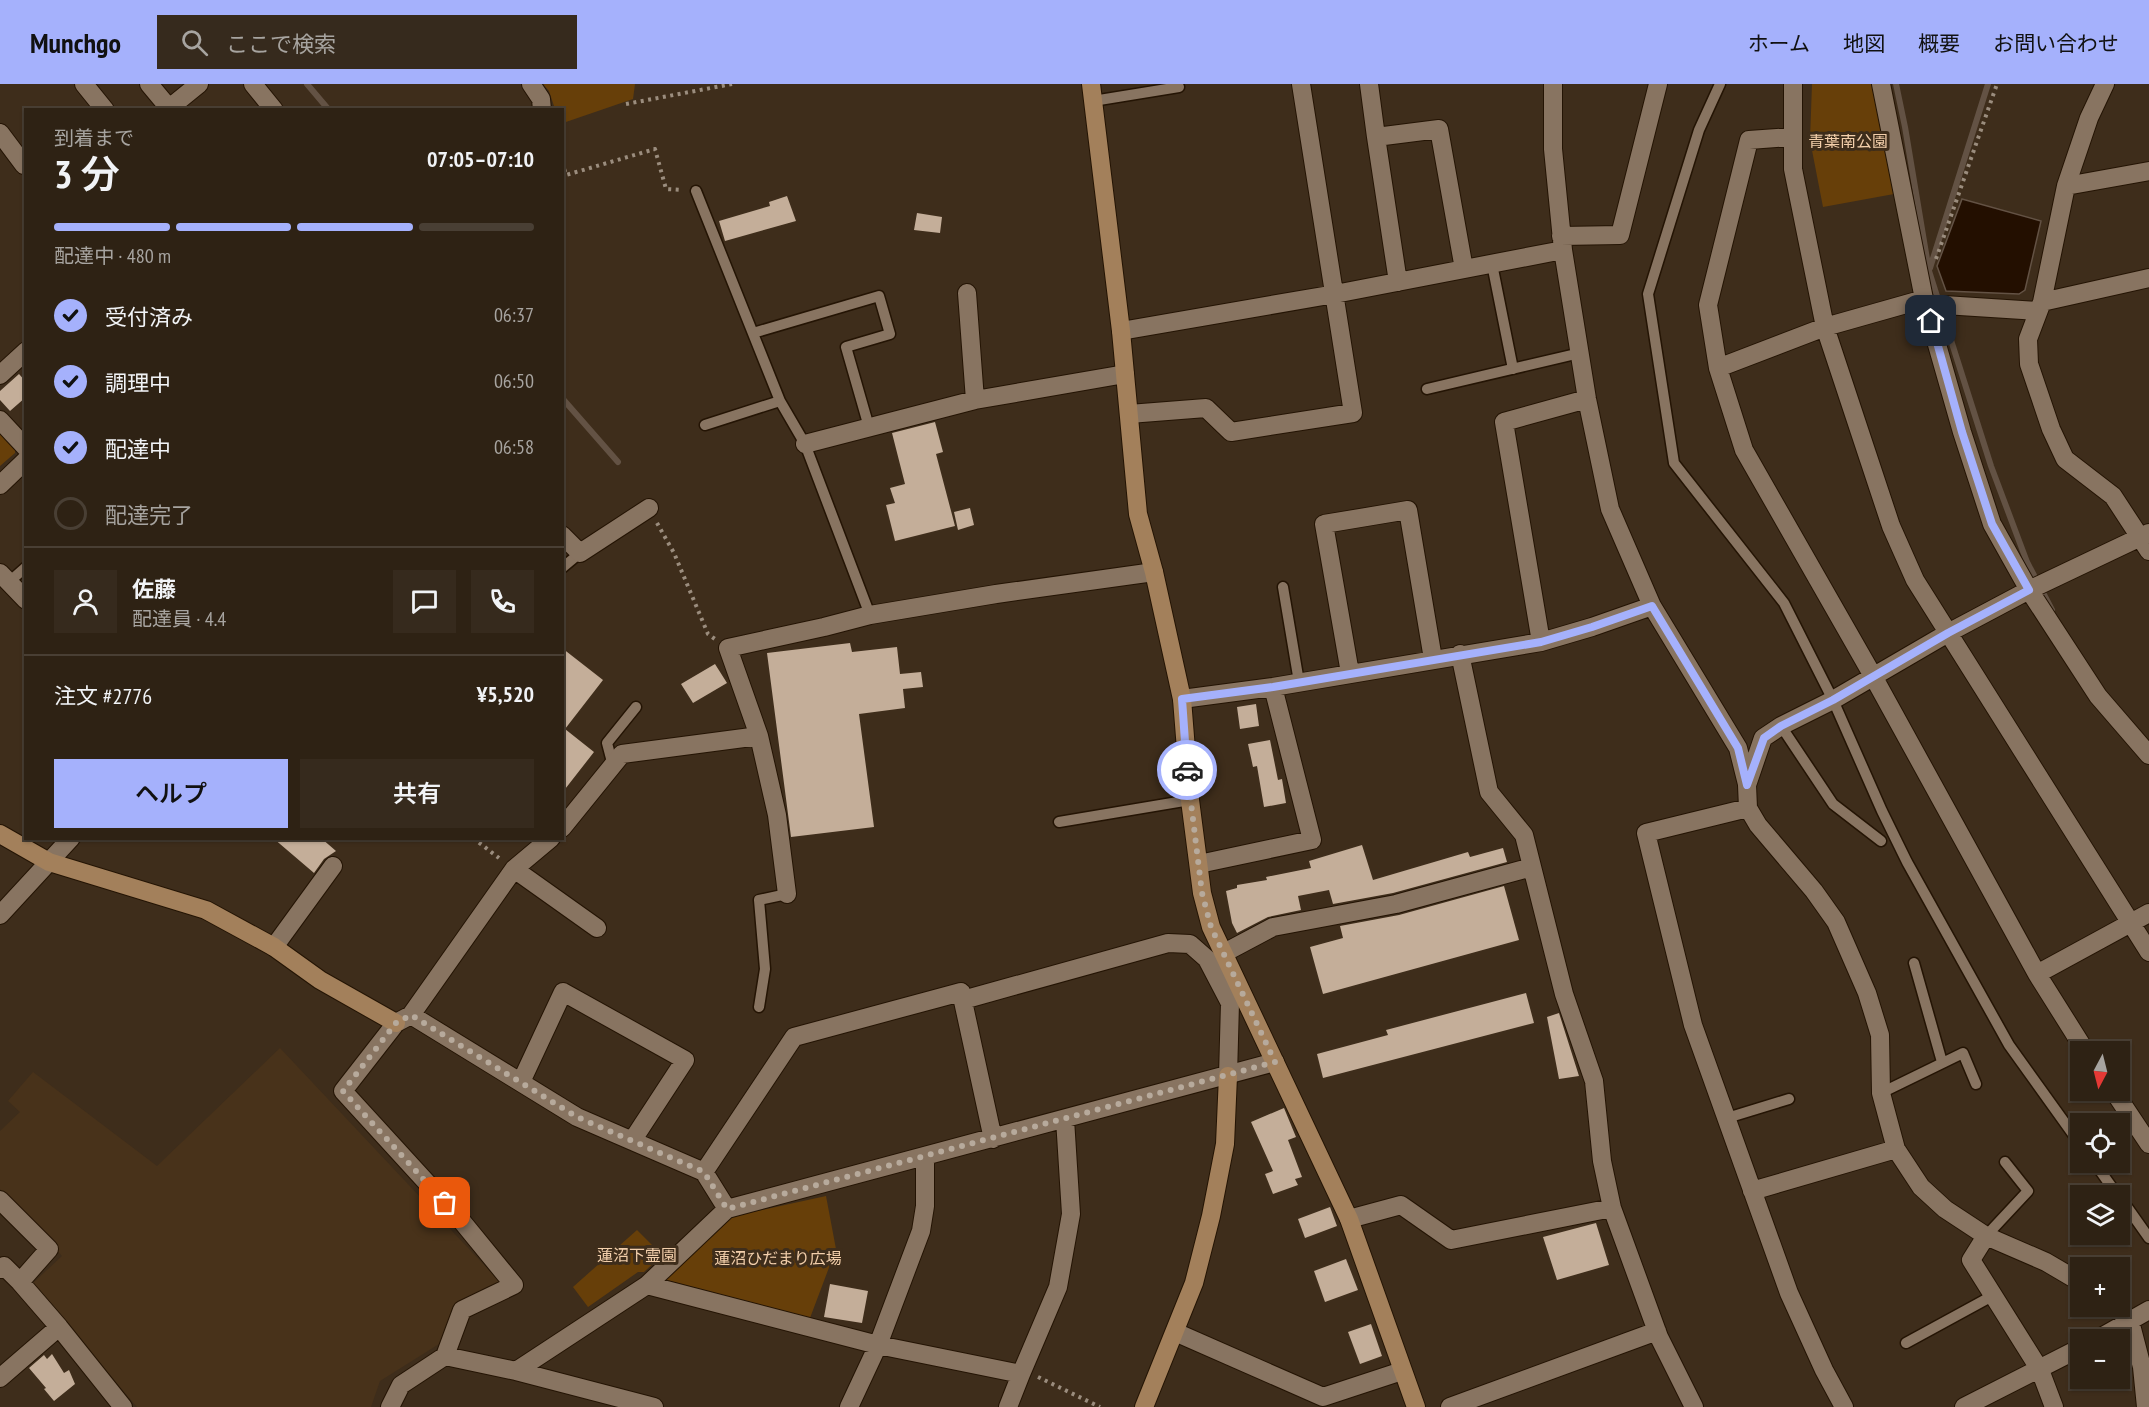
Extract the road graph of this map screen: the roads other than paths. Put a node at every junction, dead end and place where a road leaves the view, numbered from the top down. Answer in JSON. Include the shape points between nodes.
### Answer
{"nodes":[{"id":1,"x":84,"y":84,"type":"edge"},
{"id":2,"x":149,"y":84,"type":"edge"},
{"id":3,"x":199,"y":84,"type":"edge"},
{"id":4,"x":253,"y":84,"type":"edge"},
{"id":5,"x":531,"y":84,"type":"edge"},
{"id":6,"x":1301,"y":84,"type":"edge"},
{"id":7,"x":1369,"y":84,"type":"edge"},
{"id":8,"x":1552,"y":84,"type":"edge"},
{"id":9,"x":1659,"y":84,"type":"edge"},
{"id":10,"x":1720,"y":84,"type":"edge"},
{"id":11,"x":1793,"y":84,"type":"edge"},
{"id":12,"x":1881,"y":84,"type":"edge"},
{"id":13,"x":2105,"y":84,"type":"edge"},
{"id":14,"x":1179,"y":87,"type":"dead end"},
{"id":15,"x":1092,"y":93,"type":"edge"},
{"id":16,"x":103,"y":108,"type":"edge"},
{"id":17,"x":167,"y":108,"type":"edge"},
{"id":18,"x":169,"y":108,"type":"edge"},
{"id":19,"x":272,"y":108,"type":"edge"},
{"id":20,"x":542,"y":108,"type":"edge"},
{"id":21,"x":0,"y":133,"type":"edge"},
{"id":22,"x":1376,"y":137,"type":"junction"},
{"id":23,"x":1792,"y":137,"type":"junction"},
{"id":24,"x":24,"y":165,"type":"edge"},
{"id":25,"x":2149,"y":171,"type":"edge"},
{"id":26,"x":2066,"y":186,"type":"junction"},
{"id":27,"x":696,"y":190,"type":"road end"},
{"id":28,"x":1562,"y":243,"type":"junction"},
{"id":29,"x":1492,"y":264,"type":"junction"},
{"id":30,"x":1464,"y":269,"type":"junction"},
{"id":31,"x":2149,"y":278,"type":"edge"},
{"id":32,"x":1398,"y":282,"type":"junction"},
{"id":33,"x":967,"y":293,"type":"dead end"},
{"id":34,"x":1335,"y":294,"type":"junction"},
{"id":35,"x":1924,"y":299,"type":"junction"},
{"id":36,"x":1944,"y":305,"type":"dead end"},
{"id":37,"x":2040,"y":306,"type":"junction"},
{"id":38,"x":1826,"y":327,"type":"junction"},
{"id":39,"x":1121,"y":332,"type":"junction"},
{"id":40,"x":753,"y":333,"type":"junction"},
{"id":41,"x":1580,"y":352,"type":"junction"},
{"id":42,"x":24,"y":353,"type":"edge"},
{"id":43,"x":1718,"y":368,"type":"junction"},
{"id":44,"x":1513,"y":369,"type":"junction"},
{"id":45,"x":1125,"y":374,"type":"junction"},
{"id":46,"x":0,"y":375,"type":"edge"},
{"id":47,"x":1427,"y":389,"type":"dead end"},
{"id":48,"x":1587,"y":399,"type":"junction"},
{"id":49,"x":975,"y":400,"type":"junction"},
{"id":50,"x":780,"y":401,"type":"junction"},
{"id":51,"x":1129,"y":414,"type":"junction"},
{"id":52,"x":0,"y":420,"type":"edge"},
{"id":53,"x":705,"y":425,"type":"dead end"},
{"id":54,"x":869,"y":427,"type":"junction"},
{"id":55,"x":805,"y":444,"type":"junction"},
{"id":56,"x":24,"y":446,"type":"edge"},
{"id":57,"x":24,"y":462,"type":"edge"},
{"id":58,"x":0,"y":485,"type":"edge"},
{"id":59,"x":649,"y":508,"type":"road end"},
{"id":60,"x":564,"y":537,"type":"edge"},
{"id":61,"x":2146,"y":540,"type":"edge"},
{"id":62,"x":580,"y":553,"type":"junction"},
{"id":63,"x":564,"y":566,"type":"edge"},
{"id":64,"x":24,"y":568,"type":"edge"},
{"id":65,"x":1154,"y":572,"type":"junction"},
{"id":66,"x":4,"y":578,"type":"edge"},
{"id":67,"x":1283,"y":587,"type":"dead end"},
{"id":68,"x":2029,"y":590,"type":"junction"},
{"id":69,"x":24,"y":598,"type":"edge"},
{"id":70,"x":1652,"y":606,"type":"junction"},
{"id":71,"x":870,"y":615,"type":"junction"},
{"id":72,"x":1948,"y":633,"type":"junction"},
{"id":73,"x":1541,"y":642,"type":"junction"},
{"id":74,"x":1461,"y":654,"type":"junction"},
{"id":75,"x":1433,"y":659,"type":"junction"},
{"id":76,"x":1350,"y":673,"type":"junction"},
{"id":77,"x":1872,"y":676,"type":"junction"},
{"id":78,"x":1299,"y":682,"type":"junction"},
{"id":79,"x":1273,"y":687,"type":"junction"},
{"id":80,"x":1182,"y":699,"type":"junction"},
{"id":81,"x":1833,"y":700,"type":"junction"},
{"id":82,"x":636,"y":707,"type":"dead end"},
{"id":83,"x":1781,"y":726,"type":"junction"},
{"id":84,"x":759,"y":736,"type":"junction"},
{"id":85,"x":2149,"y":755,"type":"edge"},
{"id":86,"x":613,"y":766,"type":"junction"},
{"id":87,"x":1747,"y":785,"type":"junction"},
{"id":88,"x":1190,"y":800,"type":"junction"},
{"id":89,"x":1748,"y":808,"type":"junction"},
{"id":90,"x":1059,"y":822,"type":"dead end"},
{"id":91,"x":564,"y":826,"type":"edge"},
{"id":92,"x":0,"y":834,"type":"edge"},
{"id":93,"x":69,"y":840,"type":"edge"},
{"id":94,"x":549,"y":840,"type":"edge"},
{"id":95,"x":1881,"y":841,"type":"dead end"},
{"id":96,"x":49,"y":862,"type":"junction"},
{"id":97,"x":1199,"y":864,"type":"junction"},
{"id":98,"x":333,"y":866,"type":"dead end"},
{"id":99,"x":1532,"y":867,"type":"junction"},
{"id":100,"x":514,"y":870,"type":"junction"},
{"id":101,"x":787,"y":894,"type":"joint"},
{"id":102,"x":2149,"y":913,"type":"edge"},
{"id":103,"x":0,"y":915,"type":"edge"},
{"id":104,"x":2131,"y":923,"type":"junction"},
{"id":105,"x":597,"y":928,"type":"dead end"},
{"id":106,"x":274,"y":947,"type":"junction"},
{"id":107,"x":2149,"y":952,"type":"edge"},
{"id":108,"x":1224,"y":953,"type":"junction"},
{"id":109,"x":1914,"y":963,"type":"dead end"},
{"id":110,"x":2037,"y":974,"type":"junction"},
{"id":111,"x":963,"y":1000,"type":"junction"},
{"id":112,"x":759,"y":1007,"type":"dead end"},
{"id":113,"x":403,"y":1019,"type":"junction"},
{"id":114,"x":2079,"y":1041,"type":"edge"},
{"id":115,"x":1275,"y":1062,"type":"junction"},
{"id":116,"x":1942,"y":1062,"type":"junction"},
{"id":117,"x":1228,"y":1076,"type":"junction"},
{"id":118,"x":520,"y":1082,"type":"junction"},
{"id":119,"x":1976,"y":1084,"type":"dead end"},
{"id":120,"x":1881,"y":1093,"type":"junction"},
{"id":121,"x":1789,"y":1099,"type":"dead end"},
{"id":122,"x":2120,"y":1101,"type":"edge"},
{"id":123,"x":1726,"y":1118,"type":"junction"},
{"id":124,"x":1065,"y":1119,"type":"junction"},
{"id":125,"x":2070,"y":1130,"type":"edge"},
{"id":126,"x":993,"y":1139,"type":"junction"},
{"id":127,"x":632,"y":1141,"type":"junction"},
{"id":128,"x":2149,"y":1144,"type":"edge"},
{"id":129,"x":1896,"y":1149,"type":"junction"},
{"id":130,"x":925,"y":1156,"type":"junction"},
{"id":131,"x":2005,"y":1162,"type":"dead end"},
{"id":132,"x":704,"y":1172,"type":"junction"},
{"id":133,"x":1752,"y":1191,"type":"junction"},
{"id":134,"x":0,"y":1200,"type":"edge"},
{"id":135,"x":1612,"y":1208,"type":"junction"},
{"id":136,"x":727,"y":1209,"type":"junction"},
{"id":137,"x":2130,"y":1211,"type":"edge"},
{"id":138,"x":1349,"y":1219,"type":"junction"},
{"id":139,"x":1986,"y":1236,"type":"junction"},
{"id":140,"x":2149,"y":1238,"type":"edge"},
{"id":141,"x":0,"y":1269,"type":"edge"},
{"id":142,"x":2070,"y":1276,"type":"edge"},
{"id":143,"x":20,"y":1282,"type":"junction"},
{"id":144,"x":647,"y":1286,"type":"junction"},
{"id":145,"x":1994,"y":1295,"type":"junction"},
{"id":146,"x":2149,"y":1310,"type":"edge"},
{"id":147,"x":2126,"y":1317,"type":"edge"},
{"id":148,"x":2130,"y":1321,"type":"junction"},
{"id":149,"x":59,"y":1327,"type":"junction"},
{"id":150,"x":2116,"y":1329,"type":"edge"},
{"id":151,"x":1657,"y":1331,"type":"junction"},
{"id":152,"x":1175,"y":1332,"type":"junction"},
{"id":153,"x":1906,"y":1343,"type":"dead end"},
{"id":154,"x":878,"y":1345,"type":"junction"},
{"id":155,"x":2070,"y":1354,"type":"edge"},
{"id":156,"x":445,"y":1356,"type":"junction"},
{"id":157,"x":2040,"y":1370,"type":"junction"},
{"id":158,"x":516,"y":1371,"type":"junction"},
{"id":159,"x":1402,"y":1371,"type":"junction"},
{"id":160,"x":1021,"y":1372,"type":"junction"},
{"id":161,"x":0,"y":1378,"type":"edge"},
{"id":162,"x":123,"y":1407,"type":"edge"},
{"id":163,"x":390,"y":1407,"type":"edge"},
{"id":164,"x":654,"y":1407,"type":"edge"},
{"id":165,"x":849,"y":1407,"type":"edge"},
{"id":166,"x":1008,"y":1407,"type":"edge"},
{"id":167,"x":1144,"y":1407,"type":"edge"},
{"id":168,"x":1416,"y":1407,"type":"edge"},
{"id":169,"x":1450,"y":1407,"type":"edge"},
{"id":170,"x":1694,"y":1407,"type":"edge"},
{"id":171,"x":1844,"y":1407,"type":"edge"},
{"id":172,"x":1964,"y":1407,"type":"edge"},
{"id":173,"x":2054,"y":1407,"type":"edge"},
{"id":174,"x":2146,"y":1407,"type":"edge"}],
"edges":[{"from":1,"to":16,"type":"street"},
{"from":2,"to":17,"type":"street"},
{"from":3,"to":18,"type":"street"},
{"from":4,"to":19,"type":"street"},
{"from":5,"to":20,"type":"street"},
{"from":6,"to":34,"type":"street"},
{"from":7,"to":22,"type":"street"},
{"from":8,"to":28,"type":"street","via":[[1552,149]]},
{"from":9,"to":28,"type":"street","via":[[1620,235]]},
{"from":10,"to":81,"type":"lane","via":[[1699,130],[1648,294],[1674,463],[1784,603]]},
{"from":11,"to":23,"type":"street"},
{"from":12,"to":35,"type":"street"},
{"from":13,"to":26,"type":"street"},
{"from":14,"to":15,"type":"lane"},
{"from":15,"to":39,"type":"street"},
{"from":21,"to":24,"type":"street"},
{"from":22,"to":30,"type":"street","via":[[1439,129]]},
{"from":22,"to":32,"type":"street"},
{"from":23,"to":38,"type":"street","via":[[1793,169]]},
{"from":23,"to":43,"type":"street","via":[[1749,140],[1708,305]]},
{"from":25,"to":26,"type":"street"},
{"from":26,"to":37,"type":"street"},
{"from":27,"to":40,"type":"lane"},
{"from":28,"to":29,"type":"street"},
{"from":28,"to":41,"type":"street"},
{"from":29,"to":30,"type":"street"},
{"from":29,"to":44,"type":"lane"},
{"from":30,"to":32,"type":"street"},
{"from":31,"to":37,"type":"street"},
{"from":32,"to":34,"type":"street"},
{"from":33,"to":49,"type":"street"},
{"from":34,"to":39,"type":"street"},
{"from":34,"to":51,"type":"street","via":[[1353,413],[1231,432],[1206,408]]},
{"from":35,"to":38,"type":"street"},
{"from":35,"to":68,"type":"street","via":[[1992,524]]},
{"from":36,"to":37,"type":"street"},
{"from":37,"to":61,"type":"street","via":[[2028,339],[2028,364],[2051,429],[2066,459],[2114,496]]},
{"from":38,"to":43,"type":"street"},
{"from":38,"to":72,"type":"street","via":[[1892,526],[1915,579]]},
{"from":39,"to":45,"type":"street"},
{"from":40,"to":50,"type":"lane"},
{"from":40,"to":54,"type":"lane","via":[[879,296],[890,334],[846,347]]},
{"from":41,"to":44,"type":"lane"},
{"from":41,"to":48,"type":"street"},
{"from":42,"to":46,"type":"street"},
{"from":43,"to":77,"type":"street","via":[[1744,450]]},
{"from":44,"to":47,"type":"lane"},
{"from":45,"to":49,"type":"street"},
{"from":45,"to":51,"type":"street"},
{"from":48,"to":70,"type":"street","via":[[1610,509]]},
{"from":48,"to":73,"type":"street","via":[[1504,422]]},
{"from":49,"to":54,"type":"street"},
{"from":50,"to":53,"type":"lane"},
{"from":50,"to":55,"type":"lane"},
{"from":51,"to":65,"type":"street","via":[[1138,514]]},
{"from":52,"to":56,"type":"street"},
{"from":54,"to":55,"type":"street"},
{"from":55,"to":71,"type":"lane"},
{"from":57,"to":58,"type":"street"},
{"from":59,"to":62,"type":"street"},
{"from":60,"to":62,"type":"street"},
{"from":61,"to":68,"type":"street"},
{"from":62,"to":63,"type":"lane"},
{"from":64,"to":66,"type":"lane"},
{"from":65,"to":71,"type":"street"},
{"from":65,"to":80,"type":"street"},
{"from":66,"to":69,"type":"street"},
{"from":67,"to":78,"type":"lane"},
{"from":68,"to":72,"type":"street"},
{"from":68,"to":85,"type":"street","via":[[2098,696]]},
{"from":70,"to":73,"type":"street"},
{"from":70,"to":87,"type":"street","via":[[1738,748]]},
{"from":71,"to":84,"type":"street","via":[[728,648]]},
{"from":72,"to":77,"type":"street"},
{"from":72,"to":104,"type":"street"},
{"from":73,"to":74,"type":"street"},
{"from":74,"to":75,"type":"street"},
{"from":74,"to":99,"type":"street","via":[[1489,792],[1524,835]]},
{"from":75,"to":76,"type":"street"},
{"from":75,"to":76,"type":"street","via":[[1408,510],[1324,524]]},
{"from":76,"to":78,"type":"street"},
{"from":77,"to":81,"type":"street"},
{"from":77,"to":110,"type":"street"},
{"from":78,"to":79,"type":"street"},
{"from":79,"to":80,"type":"street"},
{"from":79,"to":97,"type":"street","via":[[1312,840]]},
{"from":80,"to":88,"type":"street"},
{"from":81,"to":83,"type":"street"},
{"from":81,"to":125,"type":"lane","via":[[1907,862],[2009,1045]]},
{"from":82,"to":86,"type":"lane","via":[[607,743]]},
{"from":83,"to":87,"type":"street","via":[[1764,738]]},
{"from":83,"to":95,"type":"lane","via":[[1833,804]]},
{"from":84,"to":86,"type":"street","via":[[622,754]]},
{"from":84,"to":101,"type":"street","via":[[777,815]]},
{"from":86,"to":91,"type":"street"},
{"from":87,"to":89,"type":"street"},
{"from":88,"to":90,"type":"lane"},
{"from":88,"to":97,"type":"street"},
{"from":89,"to":120,"type":"street","via":[[1836,922],[1868,993],[1880,1035]]},
{"from":89,"to":123,"type":"street","via":[[1646,833],[1693,1025]]},
{"from":92,"to":96,"type":"street"},
{"from":93,"to":96,"type":"street"},
{"from":94,"to":100,"type":"street"},
{"from":96,"to":103,"type":"street"},
{"from":96,"to":106,"type":"street","via":[[206,910]]},
{"from":97,"to":108,"type":"street","via":[[1211,927]]},
{"from":98,"to":106,"type":"street"},
{"from":99,"to":108,"type":"street","via":[[1396,904],[1273,927]]},
{"from":99,"to":135,"type":"street","via":[[1564,994],[1594,1081],[1602,1161]]},
{"from":100,"to":105,"type":"street"},
{"from":100,"to":113,"type":"street"},
{"from":101,"to":112,"type":"lane","via":[[759,900],[765,969]]},
{"from":102,"to":104,"type":"street"},
{"from":104,"to":107,"type":"street"},
{"from":104,"to":110,"type":"street"},
{"from":106,"to":113,"type":"street","via":[[320,980]]},
{"from":108,"to":115,"type":"street"},
{"from":109,"to":116,"type":"lane"},
{"from":110,"to":114,"type":"street"},
{"from":111,"to":117,"type":"street","via":[[1168,943],[1190,944],[1207,959],[1230,1003]]},
{"from":111,"to":126,"type":"street"},
{"from":111,"to":132,"type":"street","via":[[961,992],[794,1037]]},
{"from":113,"to":118,"type":"street"},
{"from":113,"to":156,"type":"street","via":[[343,1091],[460,1219],[514,1285],[462,1310]]},
{"from":115,"to":117,"type":"street"},
{"from":115,"to":138,"type":"street"},
{"from":116,"to":119,"type":"lane","via":[[1962,1053]]},
{"from":116,"to":120,"type":"lane"},
{"from":117,"to":124,"type":"street"},
{"from":117,"to":152,"type":"street","via":[[1225,1144],[1212,1216],[1194,1283]]},
{"from":118,"to":127,"type":"street","via":[[577,1117]]},
{"from":118,"to":127,"type":"street","via":[[563,992],[685,1060]]},
{"from":120,"to":129,"type":"street"},
{"from":121,"to":123,"type":"lane"},
{"from":122,"to":128,"type":"street"},
{"from":123,"to":133,"type":"street"},
{"from":124,"to":126,"type":"street"},
{"from":124,"to":160,"type":"street","via":[[1071,1214],[1058,1287]]},
{"from":126,"to":130,"type":"street"},
{"from":127,"to":132,"type":"street"},
{"from":129,"to":133,"type":"street"},
{"from":129,"to":139,"type":"street","via":[[1921,1187],[1945,1209]]},
{"from":130,"to":136,"type":"street"},
{"from":130,"to":154,"type":"street","via":[[926,1206],[921,1231]]},
{"from":131,"to":139,"type":"lane","via":[[2028,1191]]},
{"from":132,"to":136,"type":"street"},
{"from":133,"to":171,"type":"street","via":[[1789,1293]]},
{"from":134,"to":143,"type":"street","via":[[49,1249]]},
{"from":135,"to":138,"type":"street","via":[[1450,1240],[1401,1205]]},
{"from":135,"to":151,"type":"street"},
{"from":136,"to":144,"type":"street"},
{"from":137,"to":140,"type":"lane"},
{"from":138,"to":159,"type":"street"},
{"from":139,"to":142,"type":"street"},
{"from":139,"to":145,"type":"street","via":[[1971,1260]]},
{"from":141,"to":143,"type":"street","via":[[4,1266]]},
{"from":143,"to":149,"type":"street"},
{"from":144,"to":154,"type":"street"},
{"from":144,"to":158,"type":"street"},
{"from":145,"to":153,"type":"lane"},
{"from":145,"to":157,"type":"street"},
{"from":146,"to":148,"type":"street"},
{"from":147,"to":148,"type":"street"},
{"from":148,"to":150,"type":"street"},
{"from":148,"to":174,"type":"street","via":[[2142,1367]]},
{"from":149,"to":161,"type":"street"},
{"from":149,"to":162,"type":"street"},
{"from":151,"to":169,"type":"street"},
{"from":151,"to":170,"type":"street"},
{"from":152,"to":159,"type":"street","via":[[1323,1397]]},
{"from":152,"to":167,"type":"street"},
{"from":154,"to":160,"type":"street"},
{"from":154,"to":165,"type":"street"},
{"from":155,"to":157,"type":"street"},
{"from":156,"to":158,"type":"street"},
{"from":156,"to":163,"type":"street","via":[[401,1385]]},
{"from":157,"to":172,"type":"street"},
{"from":157,"to":173,"type":"street"},
{"from":158,"to":164,"type":"street"},
{"from":159,"to":168,"type":"street"},
{"from":160,"to":166,"type":"street"}]}
